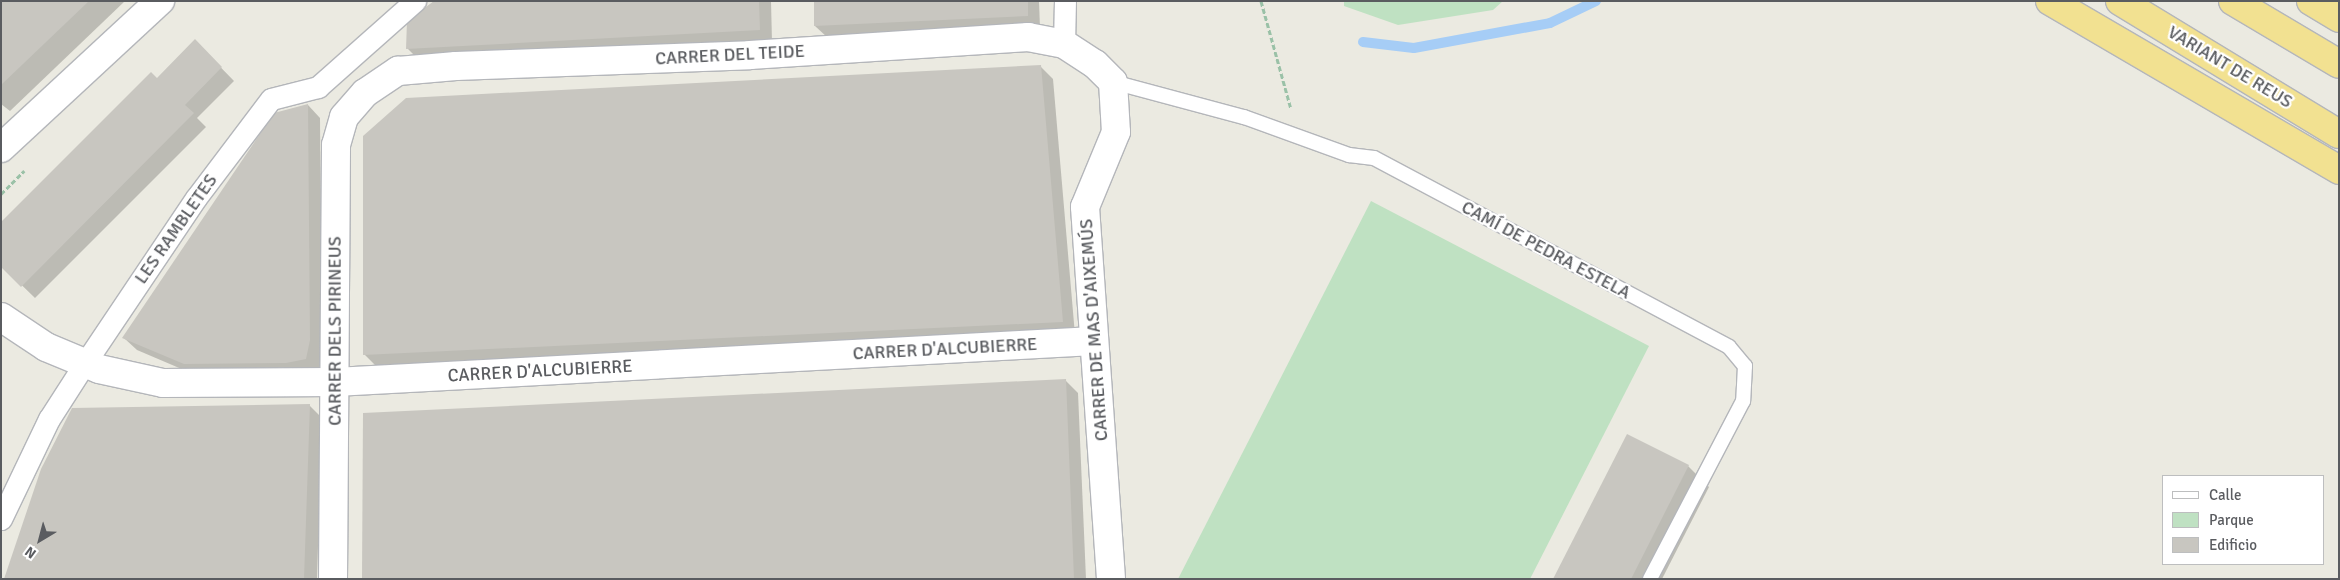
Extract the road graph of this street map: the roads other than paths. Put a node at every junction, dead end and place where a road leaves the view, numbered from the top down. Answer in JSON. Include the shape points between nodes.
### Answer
{"nodes":[{"id":1,"x":160,"y":1,"type":"edge"},
{"id":2,"x":415,"y":1,"type":"edge"},
{"id":3,"x":1066,"y":1,"type":"edge"},
{"id":4,"x":2050,"y":1,"type":"edge"},
{"id":5,"x":2120,"y":1,"type":"edge"},
{"id":6,"x":2233,"y":1,"type":"edge"},
{"id":7,"x":2311,"y":1,"type":"edge"},
{"id":8,"x":2339,"y":18,"type":"edge"},
{"id":9,"x":1064,"y":44,"type":"junction"},
{"id":10,"x":2339,"y":64,"type":"edge"},
{"id":11,"x":1104,"y":73,"type":"junction"},
{"id":12,"x":366,"y":93,"type":"joint"},
{"id":13,"x":2339,"y":134,"type":"edge"},
{"id":14,"x":5,"y":144,"type":"edge"},
{"id":15,"x":2339,"y":170,"type":"edge"},
{"id":16,"x":1,"y":318,"type":"edge"},
{"id":17,"x":1094,"y":341,"type":"junction"},
{"id":18,"x":85,"y":363,"type":"junction"},
{"id":19,"x":335,"y":382,"type":"junction"},
{"id":20,"x":1,"y":519,"type":"edge"},
{"id":21,"x":333,"y":579,"type":"edge"},
{"id":22,"x":1111,"y":579,"type":"edge"},
{"id":23,"x":1650,"y":579,"type":"edge"}],
"edges":[{"from":1,"to":14,"type":"street"},
{"from":2,"to":18,"type":"street","name":"LES RAMBLETES","via":[[318,87],[271,99],[196,198]]},
{"from":3,"to":9,"type":"street"},
{"from":4,"to":15,"type":"highway"},
{"from":5,"to":13,"type":"highway","name":"VARIANT DE REUS"},
{"from":6,"to":10,"type":"highway"},
{"from":7,"to":8,"type":"highway"},
{"from":9,"to":11,"type":"street","name":"CARRER DEL TEIDE"},
{"from":9,"to":12,"type":"street","name":"CARRER DEL TEIDE","via":[[1028,37],[750,55],[456,66],[398,71]]},
{"from":11,"to":17,"type":"street","name":"CARRER DE MAS D'AIXEMÚS","via":[[1116,132],[1085,207]]},
{"from":11,"to":23,"type":"lane","name":"CAMÍ DE PEDRA ESTELA","via":[[1244,117],[1349,155],[1374,158],[1729,348],[1745,366],[1743,401]]},
{"from":12,"to":19,"type":"street","name":"CARRER DELS PIRINEUS","via":[[344,116],[336,145]]},
{"from":16,"to":18,"type":"street","name":"CARRER D'ALCUBIERRE","via":[[46,347]]},
{"from":17,"to":19,"type":"street","name":"CARRER D'ALCUBIERRE"},
{"from":17,"to":22,"type":"street","name":"CARRER DE MAS D'AIXEMÚS"},
{"from":18,"to":19,"type":"street","name":"CARRER D'ALCUBIERRE","via":[[163,383]]},
{"from":18,"to":20,"type":"street","name":"LES RAMBLETES","via":[[49,419]]},
{"from":19,"to":21,"type":"street","name":"CARRER DELS PIRINEUS"}]}
